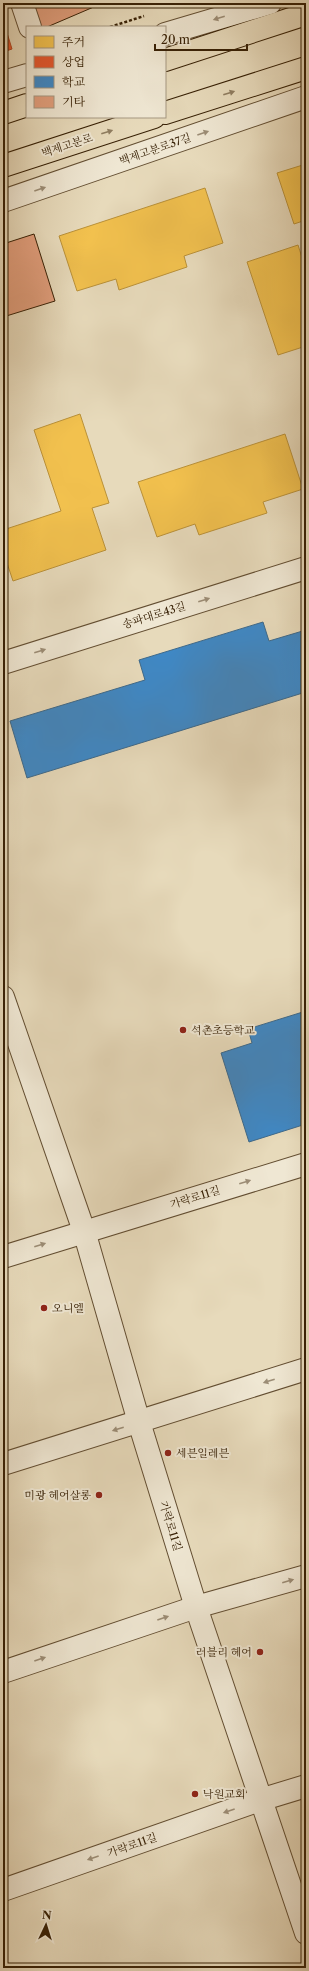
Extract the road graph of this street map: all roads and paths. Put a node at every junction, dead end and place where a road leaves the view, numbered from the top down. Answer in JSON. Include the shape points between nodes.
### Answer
{"nodes":[{"id":1,"x":22,"y":3,"type":"edge"},
{"id":2,"x":270,"y":3,"type":"edge"},
{"id":3,"x":306,"y":14,"type":"edge"},
{"id":4,"x":30,"y":26,"type":"edge"},
{"id":5,"x":166,"y":34,"type":"edge"},
{"id":6,"x":166,"y":60,"type":"edge"},
{"id":7,"x":306,"y":68,"type":"edge"},
{"id":8,"x":26,"y":75,"type":"edge"},
{"id":9,"x":3,"y":82,"type":"edge"},
{"id":10,"x":306,"y":97,"type":"edge"},
{"id":11,"x":26,"y":105,"type":"edge"},
{"id":12,"x":3,"y":113,"type":"edge"},
{"id":13,"x":166,"y":113,"type":"edge"},
{"id":14,"x":151,"y":118,"type":"edge"},
{"id":15,"x":3,"y":166,"type":"edge"},
{"id":16,"x":3,"y":201,"type":"edge"},
{"id":17,"x":306,"y":568,"type":"edge"},
{"id":18,"x":3,"y":663,"type":"edge"},
{"id":19,"x":3,"y":997,"type":"edge"},
{"id":20,"x":11,"y":1047,"type":"edge"},
{"id":21,"x":306,"y":1164,"type":"edge"},
{"id":22,"x":84,"y":1231,"type":"junction"},
{"id":23,"x":3,"y":1257,"type":"edge"},
{"id":24,"x":306,"y":1369,"type":"edge"},
{"id":25,"x":139,"y":1422,"type":"junction"},
{"id":26,"x":3,"y":1464,"type":"edge"},
{"id":27,"x":306,"y":1576,"type":"edge"},
{"id":28,"x":196,"y":1607,"type":"junction"},
{"id":29,"x":3,"y":1672,"type":"edge"},
{"id":30,"x":306,"y":1786,"type":"edge"},
{"id":31,"x":260,"y":1800,"type":"junction"},
{"id":32,"x":3,"y":1890,"type":"edge"},
{"id":33,"x":306,"y":1933,"type":"edge"}],
"edges":[{"from":1,"to":4,"type":"street"},
{"from":2,"to":5,"type":"street","one_way":true},
{"from":3,"to":6,"type":"main road"},
{"from":13,"to":7,"type":"main road","one_way":true},
{"from":8,"to":9,"type":"street"},
{"from":16,"to":10,"type":"street","name":"백제고분로37길","one_way":true},
{"from":11,"to":12,"type":"main road"},
{"from":15,"to":14,"type":"main road","name":"백제고분로","one_way":true},
{"from":18,"to":17,"type":"street","name":"송파대로43길","one_way":true},
{"from":19,"to":20,"type":"street","name":"가락로11길"},
{"from":20,"to":22,"type":"street","name":"가락로11길"},
{"from":22,"to":21,"type":"street","name":"가락로11길","one_way":true},
{"from":23,"to":22,"type":"street","name":"가락로11길","one_way":true},
{"from":22,"to":25,"type":"street","name":"가락로11길"},
{"from":24,"to":25,"type":"street","one_way":true},
{"from":25,"to":26,"type":"street","one_way":true},
{"from":25,"to":28,"type":"street","name":"가락로11길"},
{"from":28,"to":27,"type":"street","one_way":true},
{"from":29,"to":28,"type":"street","one_way":true},
{"from":28,"to":31,"type":"street","name":"가락로11길"},
{"from":30,"to":31,"type":"street","name":"가락로11길"},
{"from":31,"to":32,"type":"street","name":"가락로11길","one_way":true},
{"from":31,"to":33,"type":"street","name":"가락로11길"}]}
